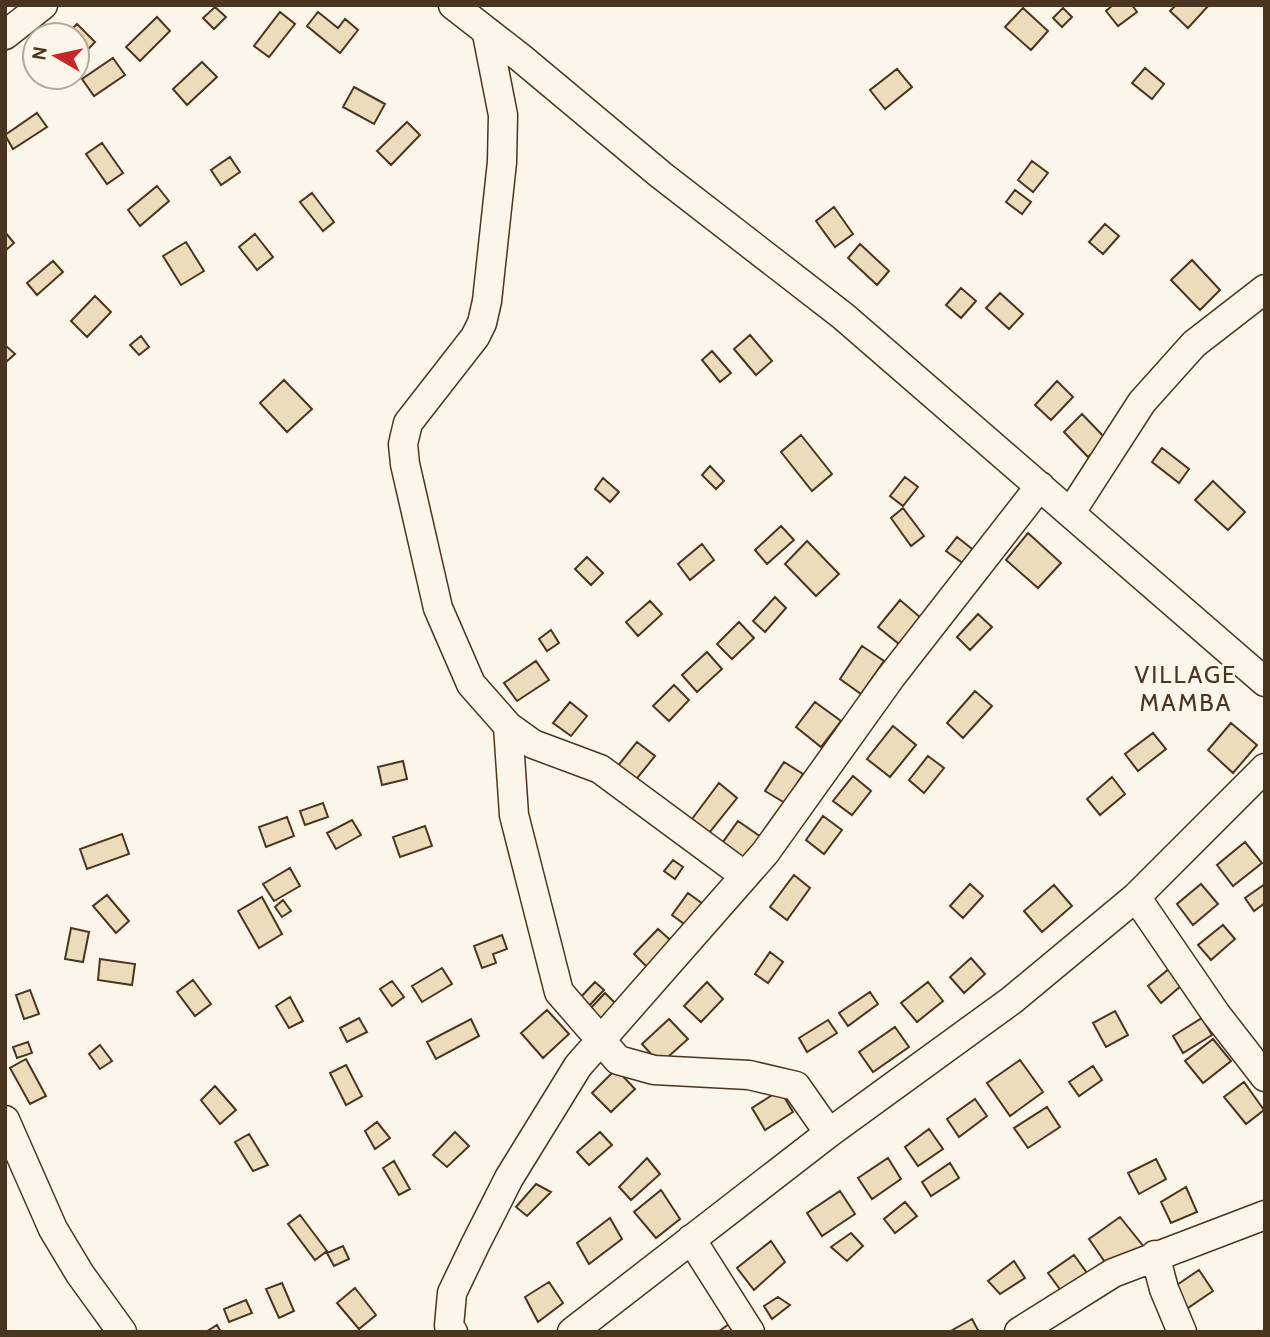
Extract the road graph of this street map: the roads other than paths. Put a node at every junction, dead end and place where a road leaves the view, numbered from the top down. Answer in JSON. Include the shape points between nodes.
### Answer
{"nodes":[{"id":1,"x":43,"y":5,"type":"edge"},
{"id":2,"x":453,"y":5,"type":"edge"},
{"id":3,"x":487,"y":34,"type":"junction"},
{"id":4,"x":5,"y":35,"type":"edge"},
{"id":5,"x":1265,"y":289,"type":"edge"},
{"id":6,"x":1040,"y":486,"type":"junction"},
{"id":7,"x":1071,"y":512,"type":"junction"},
{"id":8,"x":1265,"y":682,"type":"edge"},
{"id":9,"x":508,"y":726,"type":"junction"},
{"id":10,"x":1265,"y":768,"type":"edge"},
{"id":11,"x":745,"y":876,"type":"junction"},
{"id":12,"x":1136,"y":897,"type":"junction"},
{"id":13,"x":600,"y":1041,"type":"junction"},
{"id":14,"x":1265,"y":1077,"type":"edge"},
{"id":15,"x":5,"y":1120,"type":"edge"},
{"id":16,"x":829,"y":1133,"type":"junction"},
{"id":17,"x":1265,"y":1215,"type":"edge"},
{"id":18,"x":691,"y":1239,"type":"junction"},
{"id":19,"x":1155,"y":1255,"type":"junction"},
{"id":20,"x":122,"y":1332,"type":"edge"},
{"id":21,"x":453,"y":1332,"type":"edge"},
{"id":22,"x":572,"y":1332,"type":"edge"},
{"id":23,"x":750,"y":1332,"type":"edge"},
{"id":24,"x":1019,"y":1332,"type":"edge"},
{"id":25,"x":1182,"y":1332,"type":"edge"}],
"edges":[{"from":1,"to":4,"type":"street"},
{"from":2,"to":3,"type":"street"},
{"from":3,"to":6,"type":"street","via":[[843,316]]},
{"from":3,"to":9,"type":"street","via":[[503,115],[487,301],[475,337],[408,423],[403,444],[438,608],[471,684]]},
{"from":5,"to":7,"type":"street","via":[[1194,344],[1142,402]]},
{"from":6,"to":7,"type":"street"},
{"from":6,"to":11,"type":"street","via":[[891,677]]},
{"from":7,"to":8,"type":"street"},
{"from":9,"to":11,"type":"street","via":[[533,744],[600,769]]},
{"from":9,"to":13,"type":"street","via":[[514,815],[559,992]]},
{"from":10,"to":12,"type":"street"},
{"from":11,"to":13,"type":"street"},
{"from":12,"to":14,"type":"street"},
{"from":12,"to":16,"type":"street","via":[[1012,1000]]},
{"from":13,"to":16,"type":"street","via":[[618,1060],[654,1070],[749,1075],[796,1086]]},
{"from":13,"to":21,"type":"street","via":[[564,1088],[474,1245],[452,1293],[449,1326]]},
{"from":15,"to":20,"type":"street","via":[[53,1229]]},
{"from":16,"to":18,"type":"street"},
{"from":17,"to":19,"type":"street"},
{"from":18,"to":22,"type":"street"},
{"from":18,"to":23,"type":"street"},
{"from":19,"to":24,"type":"street","via":[[1113,1273]]},
{"from":19,"to":25,"type":"street"}]}
